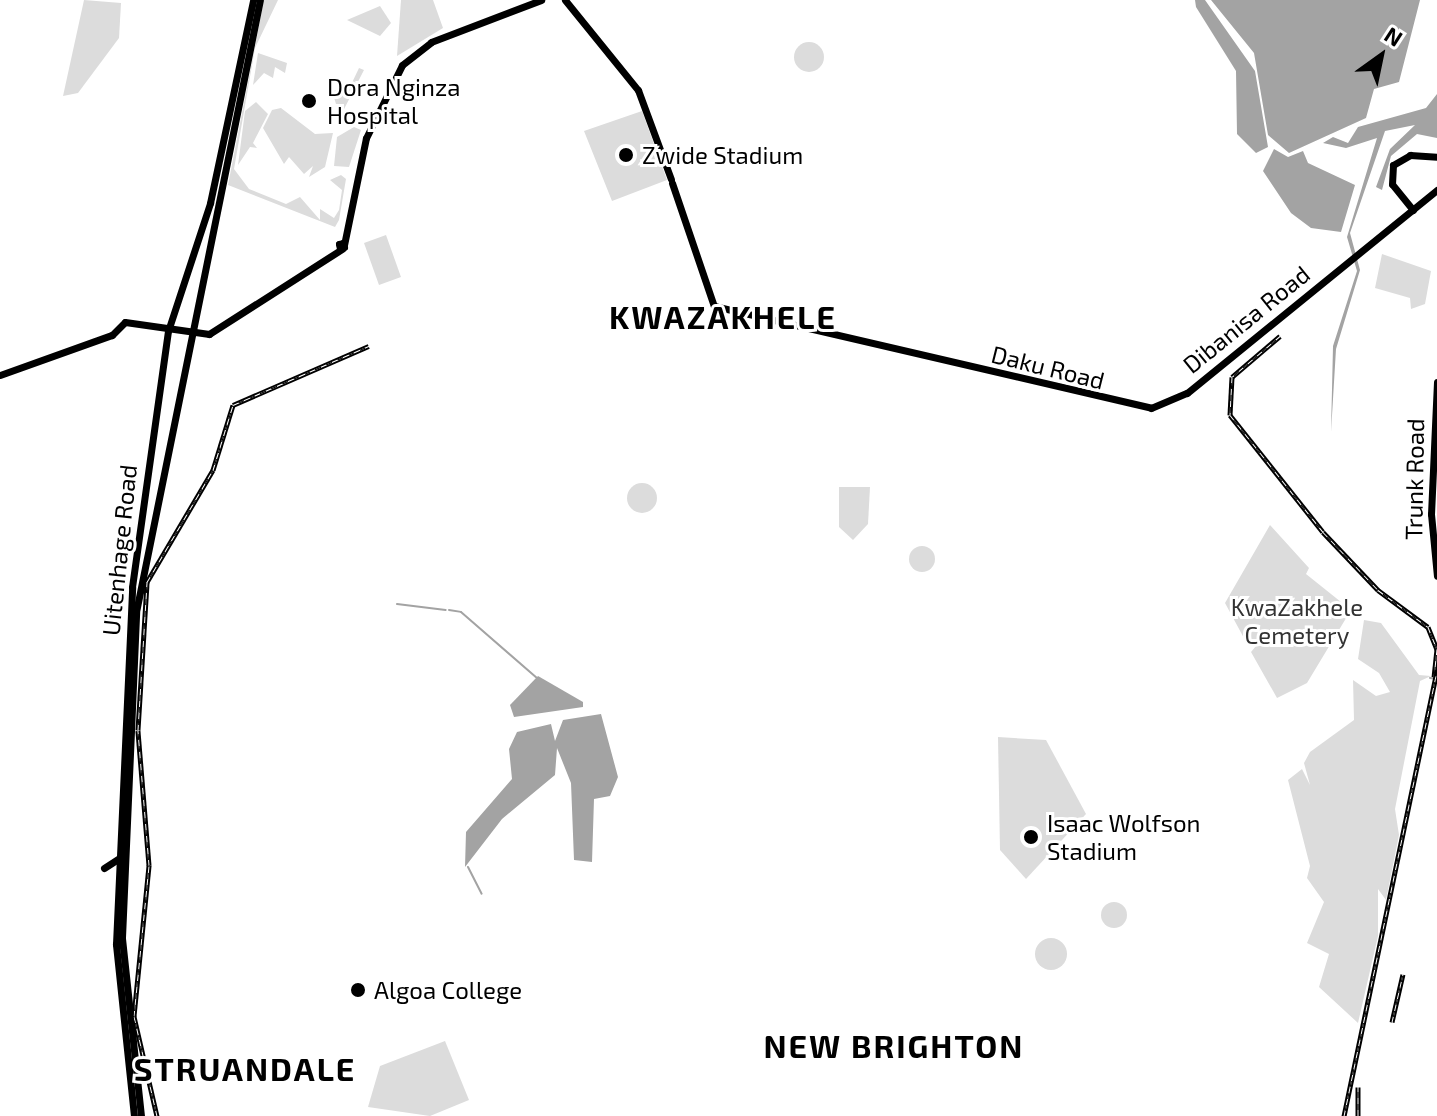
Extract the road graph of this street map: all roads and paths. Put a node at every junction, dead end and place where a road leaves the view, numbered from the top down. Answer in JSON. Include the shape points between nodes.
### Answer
{"nodes":[{"id":1,"x":253,"y":0,"type":"edge"},
{"id":2,"x":260,"y":0,"type":"edge"},
{"id":3,"x":531,"y":0,"type":"edge"},
{"id":4,"x":541,"y":0,"type":"edge"},
{"id":5,"x":566,"y":0,"type":"edge"},
{"id":6,"x":517,"y":8,"type":"junction"},
{"id":7,"x":1437,"y":157,"type":"edge"},
{"id":8,"x":1437,"y":192,"type":"edge"},
{"id":9,"x":1419,"y":205,"type":"junction"},
{"id":10,"x":194,"y":319,"type":"junction"},
{"id":11,"x":165,"y":329,"type":"junction"},
{"id":12,"x":197,"y":333,"type":"junction"},
{"id":13,"x":0,"y":378,"type":"edge"},
{"id":14,"x":1437,"y":382,"type":"edge"},
{"id":15,"x":1165,"y":405,"type":"joint"},
{"id":16,"x":1437,"y":576,"type":"edge"},
{"id":17,"x":119,"y":856,"type":"junction"},
{"id":18,"x":104,"y":868,"type":"dead end"},
{"id":19,"x":134,"y":1116,"type":"edge"},
{"id":20,"x":141,"y":1116,"type":"edge"}],
"edges":[{"from":1,"to":11,"type":"main road","name":"Uitenhage Road","via":[[210,203]]},
{"from":2,"to":10,"type":"main road","name":"Uitenhage Road"},
{"from":3,"to":6,"type":"main road"},
{"from":4,"to":6,"type":"main road"},
{"from":5,"to":15,"type":"main road","name":"Daku Road","via":[[641,88],[716,308],[1128,407]]},
{"from":6,"to":12,"type":"main road","via":[[431,42],[402,65],[366,138],[342,246],[270,295]]},
{"from":7,"to":9,"type":"main road","via":[[1395,162],[1390,180],[1404,199]]},
{"from":8,"to":9,"type":"main road","name":"Dibanisa Road"},
{"from":9,"to":15,"type":"main road","name":"Dibanisa Road"},
{"from":10,"to":12,"type":"main road","name":"Uitenhage Road"},
{"from":10,"to":12,"type":"main road"},
{"from":11,"to":12,"type":"main road"},
{"from":11,"to":13,"type":"main road","via":[[125,322],[112,335]]},
{"from":11,"to":17,"type":"main road","name":"Uitenhage Road","via":[[131,601]]},
{"from":12,"to":20,"type":"main road","name":"Uitenhage Road","via":[[189,345],[134,644],[122,937]]},
{"from":14,"to":16,"type":"main road","name":"Trunk Road","via":[[1432,539]]},
{"from":17,"to":18,"type":"main road"},
{"from":17,"to":19,"type":"main road","name":"Uitenhage Road","via":[[116,944]]}]}
